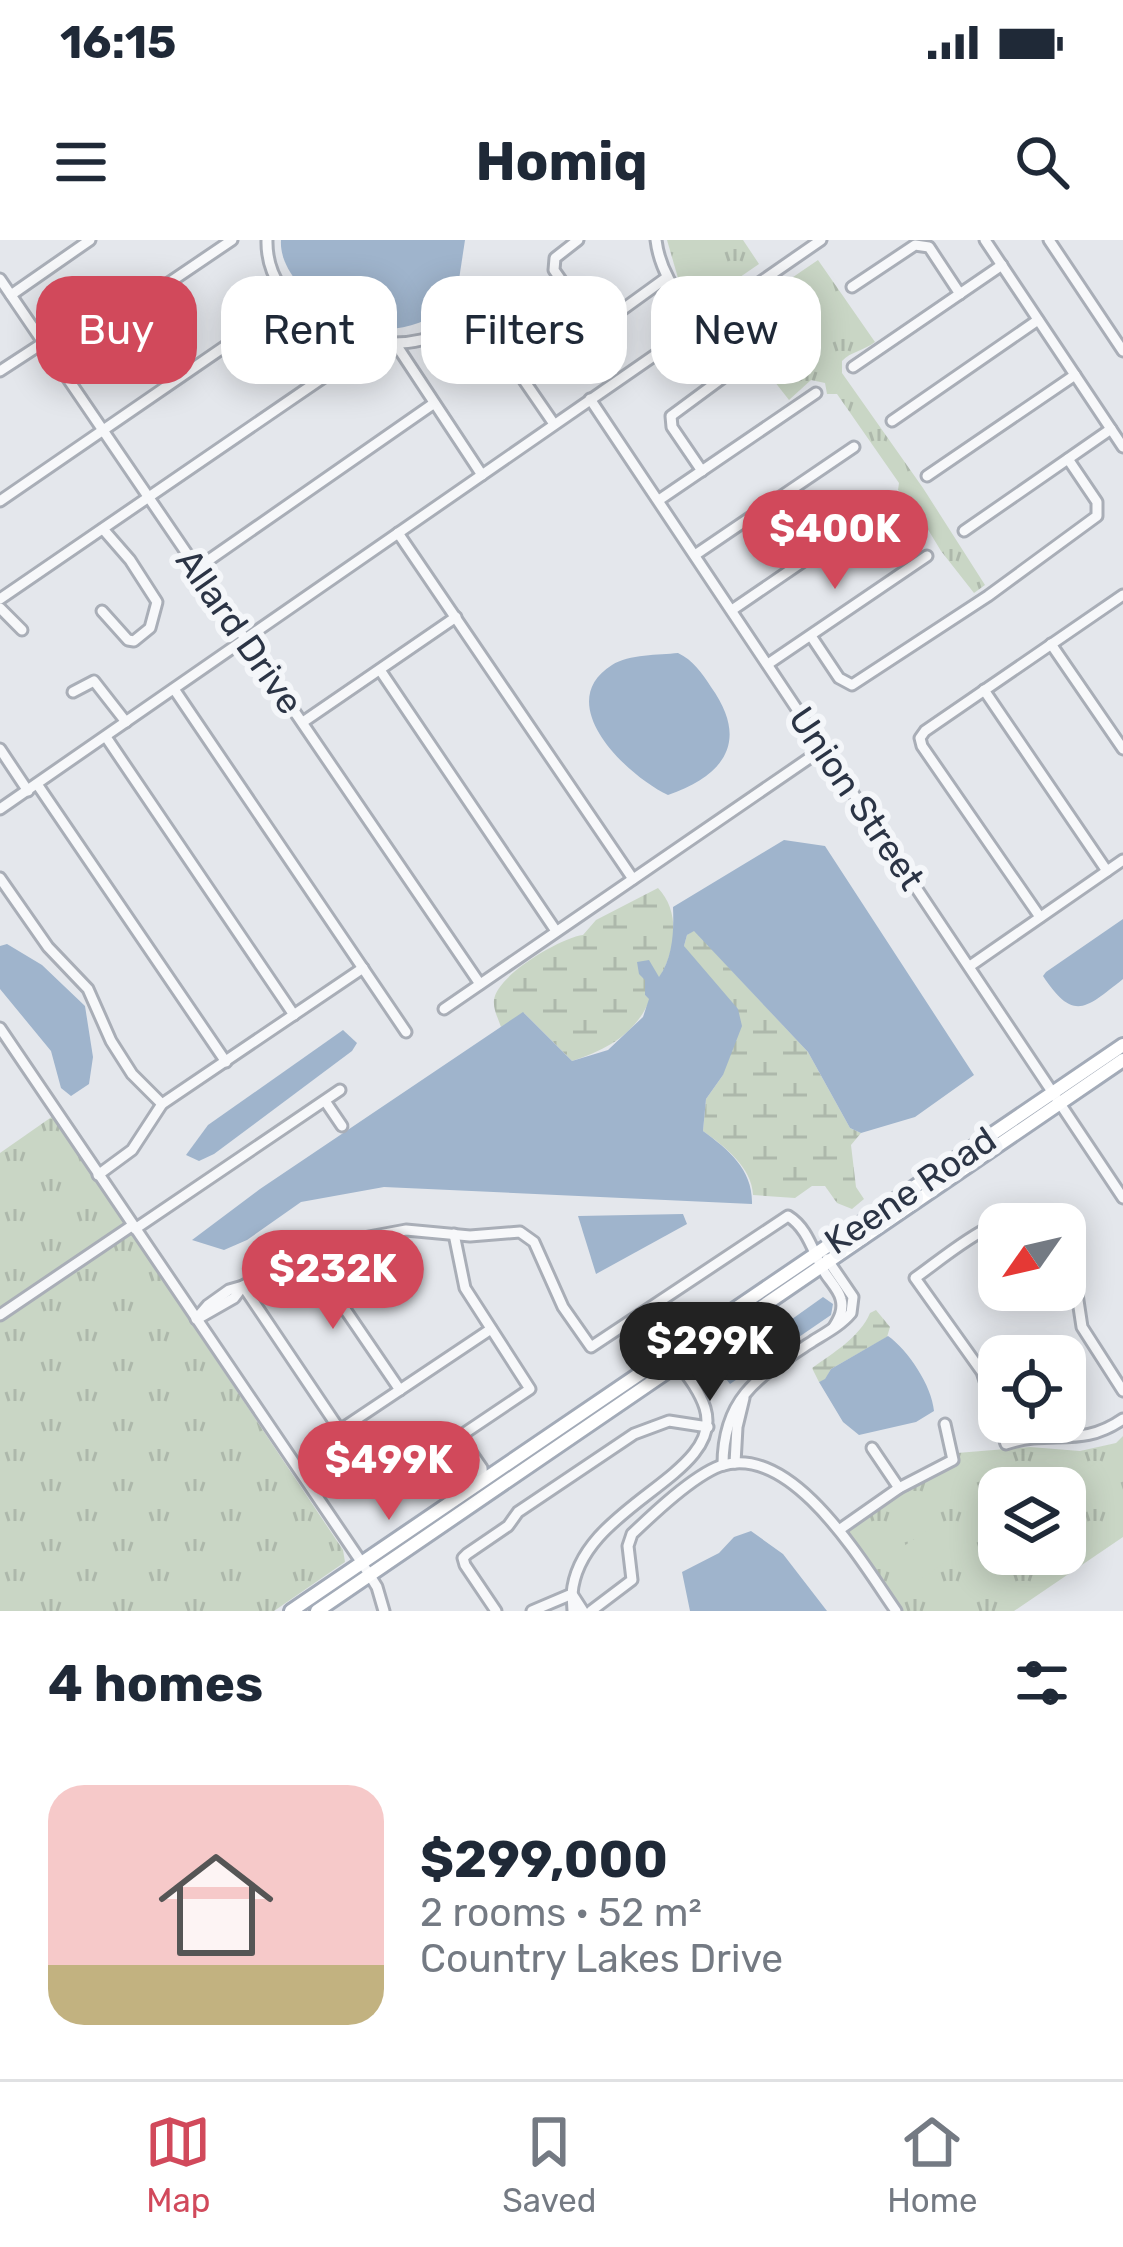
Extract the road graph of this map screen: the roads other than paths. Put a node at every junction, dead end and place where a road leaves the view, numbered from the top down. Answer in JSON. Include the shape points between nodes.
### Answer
{"nodes":[{"id":1,"x":90,"y":240,"type":"edge"},
{"id":2,"x":232,"y":240,"type":"edge"},
{"id":3,"x":267,"y":240,"type":"edge"},
{"id":4,"x":578,"y":240,"type":"edge"},
{"id":5,"x":656,"y":240,"type":"edge"},
{"id":6,"x":821,"y":240,"type":"edge"},
{"id":7,"x":985,"y":240,"type":"edge"},
{"id":8,"x":1049,"y":240,"type":"edge"},
{"id":9,"x":1002,"y":265,"type":"junction"},
{"id":10,"x":179,"y":276,"type":"edge"},
{"id":11,"x":275,"y":276,"type":"edge"},
{"id":12,"x":665,"y":276,"type":"edge"},
{"id":13,"x":769,"y":276,"type":"edge"},
{"id":14,"x":0,"y":279,"type":"edge"},
{"id":15,"x":852,"y":287,"type":"dead end"},
{"id":16,"x":651,"y":289,"type":"edge"},
{"id":17,"x":960,"y":294,"type":"junction"},
{"id":18,"x":11,"y":295,"type":"junction"},
{"id":19,"x":1038,"y":320,"type":"junction"},
{"id":20,"x":36,"y":332,"type":"edge"},
{"id":21,"x":397,"y":344,"type":"edge"},
{"id":22,"x":397,"y":347,"type":"edge"},
{"id":23,"x":36,"y":348,"type":"edge"},
{"id":24,"x":221,"y":349,"type":"edge"},
{"id":25,"x":1123,"y":351,"type":"edge"},
{"id":26,"x":651,"y":357,"type":"edge"},
{"id":27,"x":853,"y":367,"type":"dead end"},
{"id":28,"x":0,"y":371,"type":"edge"},
{"id":29,"x":1075,"y":375,"type":"junction"},
{"id":30,"x":71,"y":384,"type":"edge"},
{"id":31,"x":315,"y":384,"type":"edge"},
{"id":32,"x":714,"y":384,"type":"edge"},
{"id":33,"x":816,"y":392,"type":"dead end"},
{"id":34,"x":590,"y":399,"type":"junction"},
{"id":35,"x":434,"y":404,"type":"junction"},
{"id":36,"x":892,"y":421,"type":"dead end"},
{"id":37,"x":554,"y":424,"type":"junction"},
{"id":38,"x":1111,"y":429,"type":"junction"},
{"id":39,"x":103,"y":430,"type":"junction"},
{"id":40,"x":854,"y":447,"type":"dead end"},
{"id":41,"x":1123,"y":447,"type":"edge"},
{"id":42,"x":1068,"y":460,"type":"junction"},
{"id":43,"x":702,"y":471,"type":"junction"},
{"id":44,"x":482,"y":475,"type":"junction"},
{"id":45,"x":927,"y":476,"type":"dead end"},
{"id":46,"x":148,"y":498,"type":"junction"},
{"id":47,"x":659,"y":500,"type":"junction"},
{"id":48,"x":0,"y":501,"type":"edge"},
{"id":49,"x":890,"y":502,"type":"dead end"},
{"id":50,"x":103,"y":530,"type":"junction"},
{"id":51,"x":964,"y":531,"type":"dead end"},
{"id":52,"x":398,"y":532,"type":"junction"},
{"id":53,"x":695,"y":554,"type":"junction"},
{"id":54,"x":927,"y":556,"type":"dead end"},
{"id":55,"x":196,"y":569,"type":"junction"},
{"id":56,"x":1121,"y":600,"type":"edge"},
{"id":57,"x":0,"y":604,"type":"edge"},
{"id":58,"x":732,"y":610,"type":"junction"},
{"id":59,"x":102,"y":611,"type":"dead end"},
{"id":60,"x":456,"y":617,"type":"junction"},
{"id":61,"x":22,"y":630,"type":"dead end"},
{"id":62,"x":811,"y":636,"type":"junction"},
{"id":63,"x":246,"y":639,"type":"junction"},
{"id":64,"x":1051,"y":644,"type":"junction"},
{"id":65,"x":768,"y":664,"type":"junction"},
{"id":66,"x":380,"y":670,"type":"junction"},
{"id":67,"x":175,"y":688,"type":"junction"},
{"id":68,"x":984,"y":690,"type":"junction"},
{"id":69,"x":73,"y":692,"type":"dead end"},
{"id":70,"x":126,"y":722,"type":"junction"},
{"id":71,"x":303,"y":722,"type":"junction"},
{"id":72,"x":106,"y":736,"type":"junction"},
{"id":73,"x":0,"y":748,"type":"edge"},
{"id":74,"x":824,"y":748,"type":"junction"},
{"id":75,"x":1123,"y":749,"type":"edge"},
{"id":76,"x":33,"y":787,"type":"junction"},
{"id":77,"x":0,"y":809,"type":"edge"},
{"id":78,"x":1123,"y":860,"type":"edge"},
{"id":79,"x":1108,"y":871,"type":"junction"},
{"id":80,"x":0,"y":878,"type":"edge"},
{"id":81,"x":633,"y":879,"type":"junction"},
{"id":82,"x":1040,"y":917,"type":"junction"},
{"id":83,"x":556,"y":931,"type":"junction"},
{"id":84,"x":970,"y":966,"type":"junction"},
{"id":85,"x":363,"y":968,"type":"junction"},
{"id":86,"x":480,"y":984,"type":"junction"},
{"id":87,"x":444,"y":1009,"type":"dead end"},
{"id":88,"x":294,"y":1015,"type":"junction"},
{"id":89,"x":0,"y":1028,"type":"edge"},
{"id":90,"x":406,"y":1032,"type":"dead end"},
{"id":91,"x":1123,"y":1052,"type":"edge"},
{"id":92,"x":226,"y":1062,"type":"junction"},
{"id":93,"x":340,"y":1090,"type":"dead end"},
{"id":94,"x":1056,"y":1098,"type":"junction"},
{"id":95,"x":325,"y":1101,"type":"junction"},
{"id":96,"x":162,"y":1104,"type":"junction"},
{"id":97,"x":342,"y":1126,"type":"dead end"},
{"id":98,"x":98,"y":1175,"type":"junction"},
{"id":99,"x":1123,"y":1198,"type":"edge"},
{"id":100,"x":134,"y":1227,"type":"junction"},
{"id":101,"x":454,"y":1234,"type":"junction"},
{"id":102,"x":978,"y":1234,"type":"edge"},
{"id":103,"x":304,"y":1249,"type":"junction"},
{"id":104,"x":823,"y":1260,"type":"junction"},
{"id":105,"x":243,"y":1286,"type":"junction"},
{"id":106,"x":1079,"y":1311,"type":"edge"},
{"id":107,"x":0,"y":1315,"type":"edge"},
{"id":108,"x":196,"y":1319,"type":"junction"},
{"id":109,"x":491,"y":1328,"type":"junction"},
{"id":110,"x":675,"y":1358,"type":"junction"},
{"id":111,"x":400,"y":1390,"type":"junction"},
{"id":112,"x":1123,"y":1391,"type":"edge"},
{"id":113,"x":1123,"y":1419,"type":"edge"},
{"id":114,"x":945,"y":1424,"type":"dead end"},
{"id":115,"x":707,"y":1427,"type":"junction"},
{"id":116,"x":340,"y":1430,"type":"junction"},
{"id":117,"x":455,"y":1439,"type":"junction"},
{"id":118,"x":872,"y":1448,"type":"dead end"},
{"id":119,"x":729,"y":1464,"type":"junction"},
{"id":120,"x":483,"y":1481,"type":"junction"},
{"id":121,"x":899,"y":1489,"type":"junction"},
{"id":122,"x":839,"y":1530,"type":"junction"},
{"id":123,"x":366,"y":1569,"type":"junction"},
{"id":124,"x":572,"y":1594,"type":"junction"},
{"id":125,"x":291,"y":1611,"type":"edge"},
{"id":126,"x":306,"y":1611,"type":"edge"},
{"id":127,"x":317,"y":1611,"type":"edge"},
{"id":128,"x":384,"y":1611,"type":"edge"},
{"id":129,"x":496,"y":1611,"type":"edge"},
{"id":130,"x":532,"y":1611,"type":"edge"},
{"id":131,"x":573,"y":1611,"type":"edge"},
{"id":132,"x":587,"y":1611,"type":"edge"},
{"id":133,"x":896,"y":1611,"type":"edge"}],
"edges":[{"from":1,"to":18,"type":"street"},
{"from":2,"to":10,"type":"street"},
{"from":3,"to":11,"type":"street"},
{"from":4,"to":16,"type":"street","via":[[553,264],[584,316],[608,320]]},
{"from":5,"to":12,"type":"street"},
{"from":6,"to":13,"type":"street"},
{"from":7,"to":9,"type":"street"},
{"from":8,"to":25,"type":"street"},
{"from":9,"to":17,"type":"street"},
{"from":9,"to":19,"type":"street"},
{"from":14,"to":18,"type":"street","name":"Allard Drive"},
{"from":15,"to":17,"type":"street","via":[[922,244]]},
{"from":17,"to":27,"type":"street"},
{"from":18,"to":20,"type":"street","name":"Allard Drive"},
{"from":19,"to":29,"type":"street"},
{"from":19,"to":36,"type":"street"},
{"from":21,"to":37,"type":"street","via":[[436,336],[477,312]]},
{"from":22,"to":35,"type":"street"},
{"from":23,"to":28,"type":"street"},
{"from":24,"to":39,"type":"street"},
{"from":26,"to":34,"type":"street"},
{"from":29,"to":38,"type":"street"},
{"from":29,"to":45,"type":"street"},
{"from":30,"to":39,"type":"street","name":"Allard Drive"},
{"from":31,"to":46,"type":"street"},
{"from":32,"to":43,"type":"street","via":[[671,416]]},
{"from":33,"to":43,"type":"street"},
{"from":34,"to":37,"type":"street"},
{"from":34,"to":47,"type":"street","name":"Union Street"},
{"from":35,"to":44,"type":"street"},
{"from":35,"to":55,"type":"street"},
{"from":37,"to":44,"type":"street"},
{"from":38,"to":41,"type":"street"},
{"from":38,"to":42,"type":"street"},
{"from":39,"to":46,"type":"street","name":"Allard Drive"},
{"from":39,"to":48,"type":"street"},
{"from":40,"to":53,"type":"street"},
{"from":42,"to":51,"type":"street"},
{"from":42,"to":62,"type":"street","via":[[1097,516],[988,596],[852,685],[839,679]]},
{"from":43,"to":47,"type":"street"},
{"from":44,"to":52,"type":"street"},
{"from":46,"to":50,"type":"street"},
{"from":46,"to":55,"type":"street","name":"Allard Drive"},
{"from":47,"to":53,"type":"street","name":"Union Street"},
{"from":49,"to":58,"type":"street"},
{"from":50,"to":57,"type":"street"},
{"from":50,"to":59,"type":"street","via":[[157,602],[146,634],[134,641]]},
{"from":52,"to":60,"type":"street"},
{"from":52,"to":63,"type":"street"},
{"from":53,"to":58,"type":"street","name":"Union Street"},
{"from":54,"to":62,"type":"street"},
{"from":55,"to":63,"type":"street","name":"Allard Drive"},
{"from":56,"to":64,"type":"street"},
{"from":57,"to":61,"type":"street"},
{"from":58,"to":65,"type":"street","name":"Union Street"},
{"from":60,"to":66,"type":"street"},
{"from":60,"to":81,"type":"street"},
{"from":62,"to":65,"type":"street"},
{"from":63,"to":67,"type":"street"},
{"from":63,"to":71,"type":"street","name":"Allard Drive"},
{"from":64,"to":68,"type":"street"},
{"from":64,"to":75,"type":"street"},
{"from":65,"to":74,"type":"street","name":"Union Street"},
{"from":66,"to":71,"type":"street"},
{"from":66,"to":83,"type":"street"},
{"from":67,"to":70,"type":"street"},
{"from":67,"to":85,"type":"street"},
{"from":68,"to":79,"type":"street"},
{"from":68,"to":82,"type":"street","via":[[925,730],[920,742]]},
{"from":69,"to":70,"type":"street","via":[[94,681]]},
{"from":70,"to":72,"type":"street"},
{"from":71,"to":86,"type":"street","name":"Allard Drive"},
{"from":72,"to":76,"type":"street"},
{"from":72,"to":88,"type":"street"},
{"from":73,"to":76,"type":"street"},
{"from":74,"to":81,"type":"street"},
{"from":74,"to":84,"type":"street","name":"Union Street"},
{"from":76,"to":77,"type":"street"},
{"from":76,"to":92,"type":"street"},
{"from":78,"to":79,"type":"street"},
{"from":79,"to":82,"type":"street"},
{"from":80,"to":96,"type":"street","via":[[88,989],[132,1074]]},
{"from":81,"to":83,"type":"street"},
{"from":82,"to":84,"type":"street"},
{"from":83,"to":86,"type":"street"},
{"from":84,"to":94,"type":"street","name":"Union Street"},
{"from":85,"to":88,"type":"street"},
{"from":85,"to":90,"type":"street"},
{"from":86,"to":87,"type":"street"},
{"from":88,"to":92,"type":"street"},
{"from":89,"to":98,"type":"street"},
{"from":91,"to":94,"type":"main road"},
{"from":92,"to":96,"type":"street"},
{"from":93,"to":95,"type":"street"},
{"from":94,"to":99,"type":"street","name":"Union Street"},
{"from":94,"to":104,"type":"main road","name":"Keene Road"},
{"from":94,"to":104,"type":"main road","name":"Keene Road","via":[[962,1171]]},
{"from":95,"to":97,"type":"street"},
{"from":95,"to":100,"type":"street"},
{"from":96,"to":98,"type":"street","via":[[132,1150]]},
{"from":98,"to":100,"type":"street"},
{"from":100,"to":107,"type":"street"},
{"from":100,"to":108,"type":"street"},
{"from":101,"to":103,"type":"street","via":[[406,1230]]},
{"from":101,"to":104,"type":"street","via":[[527,1236],[591,1347],[783,1217],[796,1222]]},
{"from":101,"to":109,"type":"street","via":[[465,1288]]},
{"from":102,"to":113,"type":"street","via":[[915,1278],[982,1372],[1006,1444],[1089,1437]]},
{"from":103,"to":105,"type":"street"},
{"from":103,"to":111,"type":"street"},
{"from":104,"to":110,"type":"main road","name":"Keene Road"},
{"from":104,"to":119,"type":"street","via":[[854,1303],[848,1318],[744,1395],[731,1411]]},
{"from":105,"to":108,"type":"street"},
{"from":105,"to":116,"type":"street"},
{"from":106,"to":112,"type":"street"},
{"from":108,"to":123,"type":"street"},
{"from":109,"to":111,"type":"street"},
{"from":109,"to":117,"type":"street","via":[[530,1389]]},
{"from":110,"to":115,"type":"street","via":[[706,1410]]},
{"from":110,"to":120,"type":"main road","name":"Keene Road"},
{"from":110,"to":123,"type":"main road","name":"Keene Road"},
{"from":111,"to":116,"type":"street"},
{"from":114,"to":121,"type":"street","via":[[953,1460]]},
{"from":115,"to":124,"type":"street","via":[[688,1461],[587,1546]]},
{"from":115,"to":129,"type":"street","via":[[669,1421],[634,1434],[467,1554],[465,1565]]},
{"from":116,"to":117,"type":"street","via":[[380,1490]]},
{"from":117,"to":120,"type":"street"},
{"from":118,"to":121,"type":"street"},
{"from":119,"to":122,"type":"street","via":[[791,1484]]},
{"from":119,"to":132,"type":"street","via":[[702,1476],[632,1534],[632,1580]]},
{"from":120,"to":123,"type":"main road","name":"Keene Road"},
{"from":121,"to":122,"type":"street"},
{"from":122,"to":133,"type":"street"},
{"from":123,"to":125,"type":"main road","name":"Keene Road"},
{"from":123,"to":126,"type":"main road"},
{"from":123,"to":127,"type":"main road","name":"Keene Road"},
{"from":123,"to":128,"type":"street"},
{"from":124,"to":130,"type":"street"},
{"from":124,"to":131,"type":"street"},
{"from":124,"to":132,"type":"street"}]}
